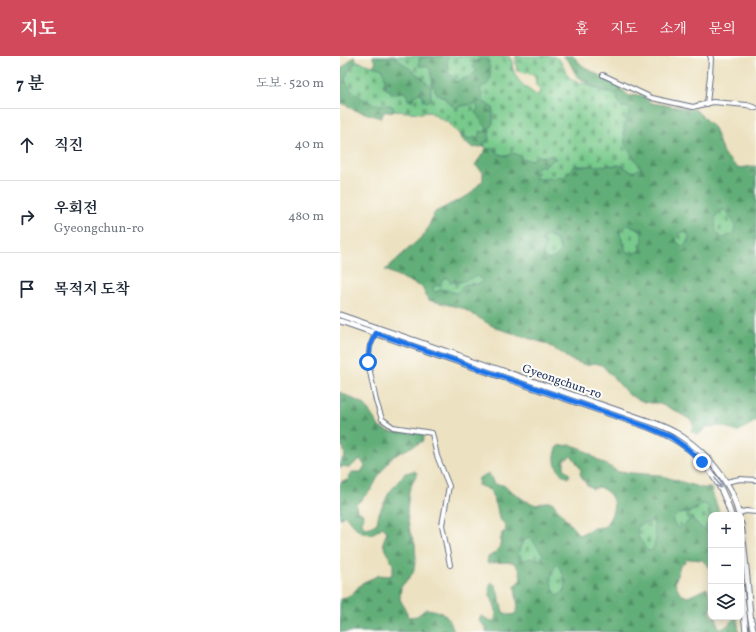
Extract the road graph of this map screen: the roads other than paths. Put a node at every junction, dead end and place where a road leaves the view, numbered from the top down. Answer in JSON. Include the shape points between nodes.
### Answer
{"nodes":[{"id":1,"x":710,"y":56,"type":"edge"},
{"id":2,"x":602,"y":75,"type":"dead end"},
{"id":3,"x":707,"y":104,"type":"junction"},
{"id":4,"x":756,"y":108,"type":"edge"},
{"id":5,"x":340,"y":315,"type":"edge"},
{"id":6,"x":340,"y":321,"type":"edge"},
{"id":7,"x":376,"y":333,"type":"junction"},
{"id":8,"x":756,"y":480,"type":"edge"},
{"id":9,"x":726,"y":482,"type":"junction"},
{"id":10,"x":730,"y":512,"type":"edge"},
{"id":11,"x":738,"y":512,"type":"edge"},
{"id":12,"x":744,"y":512,"type":"edge"},
{"id":13,"x":756,"y":512,"type":"edge"},
{"id":14,"x":744,"y":548,"type":"edge"},
{"id":15,"x":450,"y":565,"type":"dead end"},
{"id":16,"x":744,"y":614,"type":"edge"},
{"id":17,"x":746,"y":632,"type":"edge"},
{"id":18,"x":754,"y":632,"type":"edge"}],
"edges":[{"from":1,"to":3,"type":"street"},
{"from":2,"to":3,"type":"street","via":[[652,98],[693,107]]},
{"from":3,"to":4,"type":"street","via":[[713,102]]},
{"from":5,"to":9,"type":"street","name":"Gyeongchun-ro","via":[[654,423],[694,446]]},
{"from":6,"to":7,"type":"street","name":"Gyeongchun-ro"},
{"from":7,"to":10,"type":"street","name":"Gyeongchun-ro","one_way":true,"via":[[671,437],[702,462],[716,480]]},
{"from":7,"to":15,"type":"street","via":[[370,346],[368,362],[382,419],[393,427],[432,433],[437,456],[449,486],[442,524]]},
{"from":8,"to":9,"type":"street","via":[[740,478]]},
{"from":9,"to":11,"type":"street","name":"Gyeongchun-ro"},
{"from":12,"to":13,"type":"street"},
{"from":14,"to":18,"type":"street"},
{"from":16,"to":17,"type":"street"}]}
